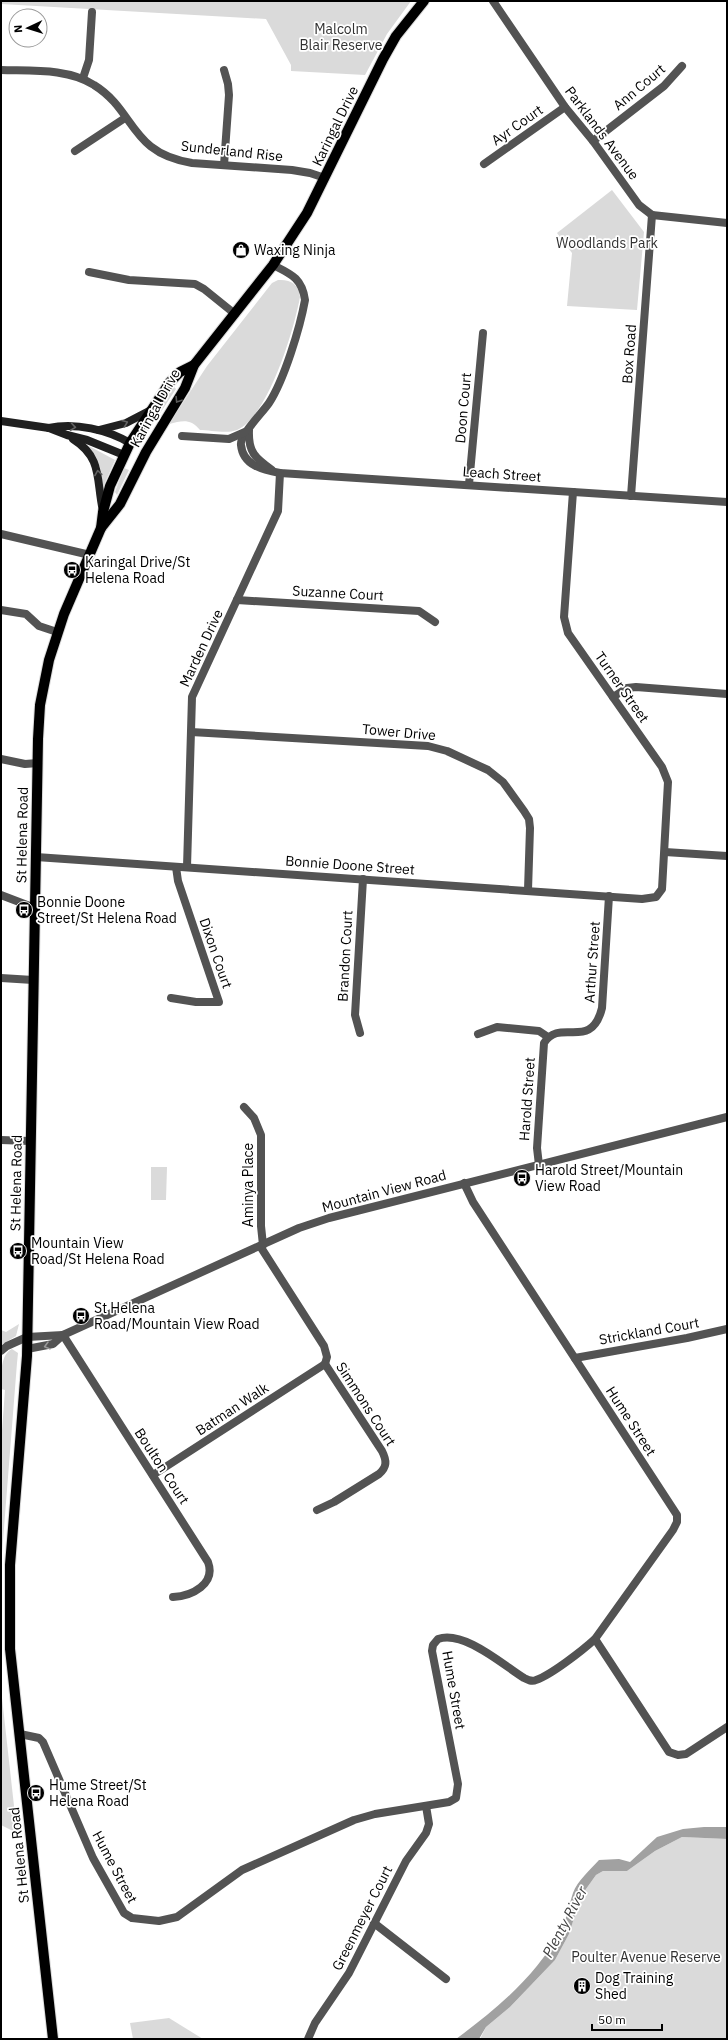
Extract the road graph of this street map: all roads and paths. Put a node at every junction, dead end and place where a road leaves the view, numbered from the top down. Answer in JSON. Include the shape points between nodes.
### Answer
{"nodes":[{"id":1,"x":424,"y":1,"type":"edge"},
{"id":2,"x":493,"y":1,"type":"edge"},
{"id":3,"x":92,"y":12,"type":"dead end"},
{"id":4,"x":682,"y":66,"type":"dead end"},
{"id":5,"x":1,"y":70,"type":"edge"},
{"id":6,"x":224,"y":70,"type":"dead end"},
{"id":7,"x":83,"y":78,"type":"junction"},
{"id":8,"x":565,"y":107,"type":"junction"},
{"id":9,"x":125,"y":118,"type":"junction"},
{"id":10,"x":593,"y":141,"type":"junction"},
{"id":11,"x":75,"y":151,"type":"dead end"},
{"id":12,"x":484,"y":164,"type":"dead end"},
{"id":13,"x":224,"y":165,"type":"junction"},
{"id":14,"x":325,"y":178,"type":"junction"},
{"id":15,"x":652,"y":215,"type":"junction"},
{"id":16,"x":727,"y":223,"type":"edge"},
{"id":17,"x":273,"y":265,"type":"junction"},
{"id":18,"x":89,"y":272,"type":"dead end"},
{"id":19,"x":235,"y":314,"type":"junction"},
{"id":20,"x":483,"y":334,"type":"dead end"},
{"id":21,"x":194,"y":365,"type":"junction"},
{"id":22,"x":151,"y":410,"type":"junction"},
{"id":23,"x":1,"y":421,"type":"edge"},
{"id":24,"x":49,"y":428,"type":"junction"},
{"id":25,"x":249,"y":430,"type":"junction"},
{"id":26,"x":97,"y":431,"type":"junction"},
{"id":27,"x":66,"y":435,"type":"junction"},
{"id":28,"x":182,"y":436,"type":"dead end"},
{"id":29,"x":130,"y":443,"type":"junction"},
{"id":30,"x":146,"y":452,"type":"junction"},
{"id":31,"x":124,"y":455,"type":"junction"},
{"id":32,"x":140,"y":464,"type":"junction"},
{"id":33,"x":277,"y":472,"type":"junction"},
{"id":34,"x":469,"y":484,"type":"junction"},
{"id":35,"x":573,"y":492,"type":"junction"},
{"id":36,"x":631,"y":496,"type":"junction"},
{"id":37,"x":727,"y":502,"type":"edge"},
{"id":38,"x":103,"y":512,"type":"junction"},
{"id":39,"x":101,"y":528,"type":"junction"},
{"id":40,"x":1,"y":534,"type":"edge"},
{"id":41,"x":90,"y":555,"type":"junction"},
{"id":42,"x":237,"y":600,"type":"junction"},
{"id":43,"x":1,"y":610,"type":"edge"},
{"id":44,"x":435,"y":622,"type":"dead end"},
{"id":45,"x":57,"y":632,"type":"junction"},
{"id":46,"x":727,"y":694,"type":"edge"},
{"id":47,"x":613,"y":697,"type":"junction"},
{"id":48,"x":191,"y":732,"type":"junction"},
{"id":49,"x":1,"y":759,"type":"edge"},
{"id":50,"x":38,"y":763,"type":"junction"},
{"id":51,"x":665,"y":852,"type":"junction"},
{"id":52,"x":727,"y":856,"type":"edge"},
{"id":53,"x":36,"y":857,"type":"junction"},
{"id":54,"x":176,"y":867,"type":"junction"},
{"id":55,"x":186,"y":867,"type":"junction"},
{"id":56,"x":363,"y":879,"type":"junction"},
{"id":57,"x":528,"y":890,"type":"junction"},
{"id":58,"x":660,"y":894,"type":"joint"},
{"id":59,"x":1,"y":895,"type":"edge"},
{"id":60,"x":609,"y":896,"type":"junction"},
{"id":61,"x":35,"y":908,"type":"junction"},
{"id":62,"x":1,"y":978,"type":"edge"},
{"id":63,"x":33,"y":980,"type":"junction"},
{"id":64,"x":171,"y":998,"type":"dead end"},
{"id":65,"x":360,"y":1033,"type":"dead end"},
{"id":66,"x":478,"y":1034,"type":"dead end"},
{"id":67,"x":548,"y":1037,"type":"junction"},
{"id":68,"x":244,"y":1107,"type":"dead end"},
{"id":69,"x":727,"y":1118,"type":"edge"},
{"id":70,"x":1,"y":1140,"type":"edge"},
{"id":71,"x":30,"y":1140,"type":"junction"},
{"id":72,"x":539,"y":1165,"type":"junction"},
{"id":73,"x":464,"y":1183,"type":"junction"},
{"id":74,"x":262,"y":1245,"type":"junction"},
{"id":75,"x":727,"y":1329,"type":"edge"},
{"id":76,"x":63,"y":1335,"type":"junction"},
{"id":77,"x":27,"y":1337,"type":"junction"},
{"id":78,"x":15,"y":1344,"type":"junction"},
{"id":79,"x":27,"y":1349,"type":"junction"},
{"id":80,"x":1,"y":1351,"type":"edge"},
{"id":81,"x":575,"y":1358,"type":"junction"},
{"id":82,"x":325,"y":1364,"type":"junction"},
{"id":83,"x":153,"y":1475,"type":"junction"},
{"id":84,"x":317,"y":1510,"type":"dead end"},
{"id":85,"x":173,"y":1596,"type":"dead end"},
{"id":86,"x":595,"y":1639,"type":"junction"},
{"id":87,"x":727,"y":1727,"type":"edge"},
{"id":88,"x":20,"y":1734,"type":"junction"},
{"id":89,"x":426,"y":1806,"type":"junction"},
{"id":90,"x":374,"y":1923,"type":"junction"},
{"id":91,"x":446,"y":1979,"type":"dead end"},
{"id":92,"x":53,"y":2039,"type":"edge"},
{"id":93,"x":308,"y":2039,"type":"edge"}],
"edges":[{"from":1,"to":14,"type":"main road","name":"Karingal Drive","via":[[396,36],[383,59]]},
{"from":2,"to":8,"type":"street","name":"Parklands Avenue"},
{"from":3,"to":7,"type":"street","via":[[89,60]]},
{"from":4,"to":10,"type":"street","name":"Ann Court","via":[[664,86]]},
{"from":5,"to":7,"type":"street","name":"Sunderland Rise"},
{"from":6,"to":13,"type":"street","via":[[229,95]]},
{"from":7,"to":9,"type":"street","name":"Sunderland Rise","via":[[106,93]]},
{"from":8,"to":10,"type":"street","name":"Parklands Avenue"},
{"from":8,"to":12,"type":"street","name":"Ayr Court"},
{"from":9,"to":11,"type":"street"},
{"from":9,"to":13,"type":"street","name":"Sunderland Rise","via":[[141,139],[159,152],[184,162]]},
{"from":10,"to":15,"type":"street","name":"Parklands Avenue","via":[[639,205]]},
{"from":13,"to":14,"type":"street","name":"Sunderland Rise","via":[[299,171]]},
{"from":14,"to":17,"type":"main road","name":"Karingal Drive","via":[[307,213]]},
{"from":15,"to":16,"type":"street"},
{"from":15,"to":36,"type":"street","name":"Box Road"},
{"from":17,"to":19,"type":"main road","name":"Karingal Drive"},
{"from":17,"to":25,"type":"street","via":[[298,280],[305,300],[280,380],[272,397]]},
{"from":18,"to":19,"type":"street","via":[[129,280],[195,284]]},
{"from":19,"to":21,"type":"main road","name":"Karingal Drive"},
{"from":20,"to":34,"type":"street","name":"Doon Court"},
{"from":21,"to":22,"type":"main road","name":"Karingal Drive","via":[[175,377]]},
{"from":21,"to":30,"type":"main road","name":"Karingal Drive","one_way":true,"via":[[185,388]]},
{"from":26,"to":22,"type":"main road","one_way":true,"via":[[126,424]]},
{"from":22,"to":29,"type":"main road","name":"Karingal Drive"},
{"from":23,"to":24,"type":"main road"},
{"from":24,"to":26,"type":"main road","one_way":true,"via":[[64,425]]},
{"from":24,"to":27,"type":"main road"},
{"from":25,"to":28,"type":"street","via":[[229,440]]},
{"from":25,"to":33,"type":"street","via":[[251,457]]},
{"from":26,"to":29,"type":"main road"},
{"from":27,"to":31,"type":"main road","via":[[87,440]]},
{"from":38,"to":27,"type":"main road","one_way":true,"via":[[96,464],[83,446]]},
{"from":29,"to":30,"type":"main road"},
{"from":29,"to":31,"type":"main road","name":"Karingal Drive"},
{"from":30,"to":32,"type":"main road","name":"Karingal Drive"},
{"from":31,"to":32,"type":"main road"},
{"from":31,"to":38,"type":"main road","name":"St Helena Road","via":[[110,486]]},
{"from":32,"to":39,"type":"main road","name":"St Helena Road","via":[[120,504]]},
{"from":33,"to":34,"type":"street","name":"Leach Street"},
{"from":33,"to":42,"type":"street","name":"Marden Drive","via":[[278,511]]},
{"from":34,"to":35,"type":"street","name":"Leach Street"},
{"from":35,"to":36,"type":"street","name":"Leach Street"},
{"from":35,"to":47,"type":"street","name":"Turner Street","via":[[565,624],[572,641]]},
{"from":36,"to":37,"type":"street","name":"Leach Street"},
{"from":38,"to":39,"type":"main road","name":"St Helena Road"},
{"from":39,"to":41,"type":"main road","name":"St Helena Road"},
{"from":40,"to":41,"type":"street"},
{"from":41,"to":45,"type":"main road","name":"St Helena Road"},
{"from":42,"to":44,"type":"street","name":"Suzanne Court","via":[[418,611]]},
{"from":42,"to":48,"type":"street","name":"Marden Drive","via":[[194,692],[191,704]]},
{"from":43,"to":45,"type":"street","via":[[26,614],[39,626]]},
{"from":45,"to":50,"type":"main road","name":"St Helena Road","via":[[44,681]]},
{"from":46,"to":47,"type":"street","via":[[636,687],[627,688]]},
{"from":47,"to":51,"type":"street","name":"Turner Street","via":[[668,778]]},
{"from":48,"to":55,"type":"street","name":"Marden Drive"},
{"from":48,"to":57,"type":"street","name":"Tower Drive","via":[[428,746],[447,751],[488,770],[503,782],[529,819]]},
{"from":49,"to":50,"type":"street","via":[[25,764]]},
{"from":50,"to":53,"type":"main road","name":"St Helena Road"},
{"from":51,"to":52,"type":"street"},
{"from":51,"to":58,"type":"street","name":"Turner Street"},
{"from":53,"to":54,"type":"street","name":"Bonnie Doone Street"},
{"from":53,"to":61,"type":"main road","name":"St Helena Road"},
{"from":54,"to":55,"type":"street","name":"Bonnie Doone Street"},
{"from":54,"to":64,"type":"street","name":"Dixon Court","via":[[178,881],[219,1002]]},
{"from":55,"to":56,"type":"street","name":"Bonnie Doone Street"},
{"from":56,"to":57,"type":"street","name":"Bonnie Doone Street"},
{"from":56,"to":65,"type":"street","name":"Brandon Court","via":[[355,1015]]},
{"from":57,"to":60,"type":"street","name":"Bonnie Doone Street"},
{"from":58,"to":60,"type":"street","name":"Bonnie Doone Street","via":[[650,899]]},
{"from":59,"to":61,"type":"street"},
{"from":60,"to":67,"type":"street","name":"Arthur Street","via":[[600,1019],[592,1028],[581,1033],[556,1032]]},
{"from":61,"to":63,"type":"main road","name":"St Helena Road"},
{"from":62,"to":63,"type":"street"},
{"from":63,"to":71,"type":"main road","name":"St Helena Road"},
{"from":66,"to":67,"type":"street","via":[[497,1027],[539,1031]]},
{"from":67,"to":72,"type":"street","name":"Harold Street","via":[[544,1043],[537,1148]]},
{"from":68,"to":74,"type":"street","name":"Aminya Place","via":[[258,1125],[261,1135]]},
{"from":69,"to":72,"type":"street","name":"Mountain View Road"},
{"from":70,"to":71,"type":"street"},
{"from":71,"to":77,"type":"main road","name":"St Helena Road"},
{"from":72,"to":73,"type":"street","name":"Mountain View Road"},
{"from":73,"to":74,"type":"street","name":"Mountain View Road","via":[[328,1218]]},
{"from":73,"to":81,"type":"street","name":"Hume Street","via":[[473,1202]]},
{"from":74,"to":76,"type":"street","name":"Mountain View Road"},
{"from":74,"to":82,"type":"street","name":"Simmons Court","via":[[324,1346],[327,1357]]},
{"from":75,"to":81,"type":"street","name":"Strickland Court"},
{"from":76,"to":77,"type":"street","name":"Mountain View Road"},
{"from":76,"to":79,"type":"street","name":"Mountain View Road","one_way":true,"via":[[52,1344]]},
{"from":76,"to":83,"type":"street","name":"Boulton Court"},
{"from":77,"to":78,"type":"street"},
{"from":77,"to":79,"type":"main road","name":"St Helena Road"},
{"from":78,"to":79,"type":"street"},
{"from":78,"to":80,"type":"street"},
{"from":79,"to":88,"type":"main road","name":"St Helena Road","via":[[9,1590],[10,1649]]},
{"from":81,"to":86,"type":"street","name":"Hume Street","via":[[674,1510],[677,1519],[673,1530]]},
{"from":82,"to":83,"type":"street","name":"Batman Walk"},
{"from":82,"to":84,"type":"street","name":"Simmons Court","via":[[386,1461],[379,1474]]},
{"from":83,"to":85,"type":"street","name":"Boulton Court","via":[[210,1568],[210,1576],[206,1583],[190,1593]]},
{"from":86,"to":87,"type":"street","via":[[669,1752],[686,1754]]},
{"from":86,"to":89,"type":"street","name":"Hume Street","via":[[541,1678],[532,1681],[464,1641],[445,1637],[435,1642],[432,1651],[458,1790],[453,1800]]},
{"from":88,"to":89,"type":"street","name":"Hume Street","via":[[39,1738],[43,1742],[100,1872],[124,1913],[137,1919],[173,1919],[242,1870],[354,1820]]},
{"from":88,"to":92,"type":"main road","name":"St Helena Road"},
{"from":89,"to":90,"type":"street","name":"Greenmeyer Court","via":[[429,1824],[426,1833],[406,1860]]},
{"from":90,"to":91,"type":"street"},
{"from":90,"to":93,"type":"street","name":"Greenmeyer Court","via":[[349,1973],[315,2023]]}]}
